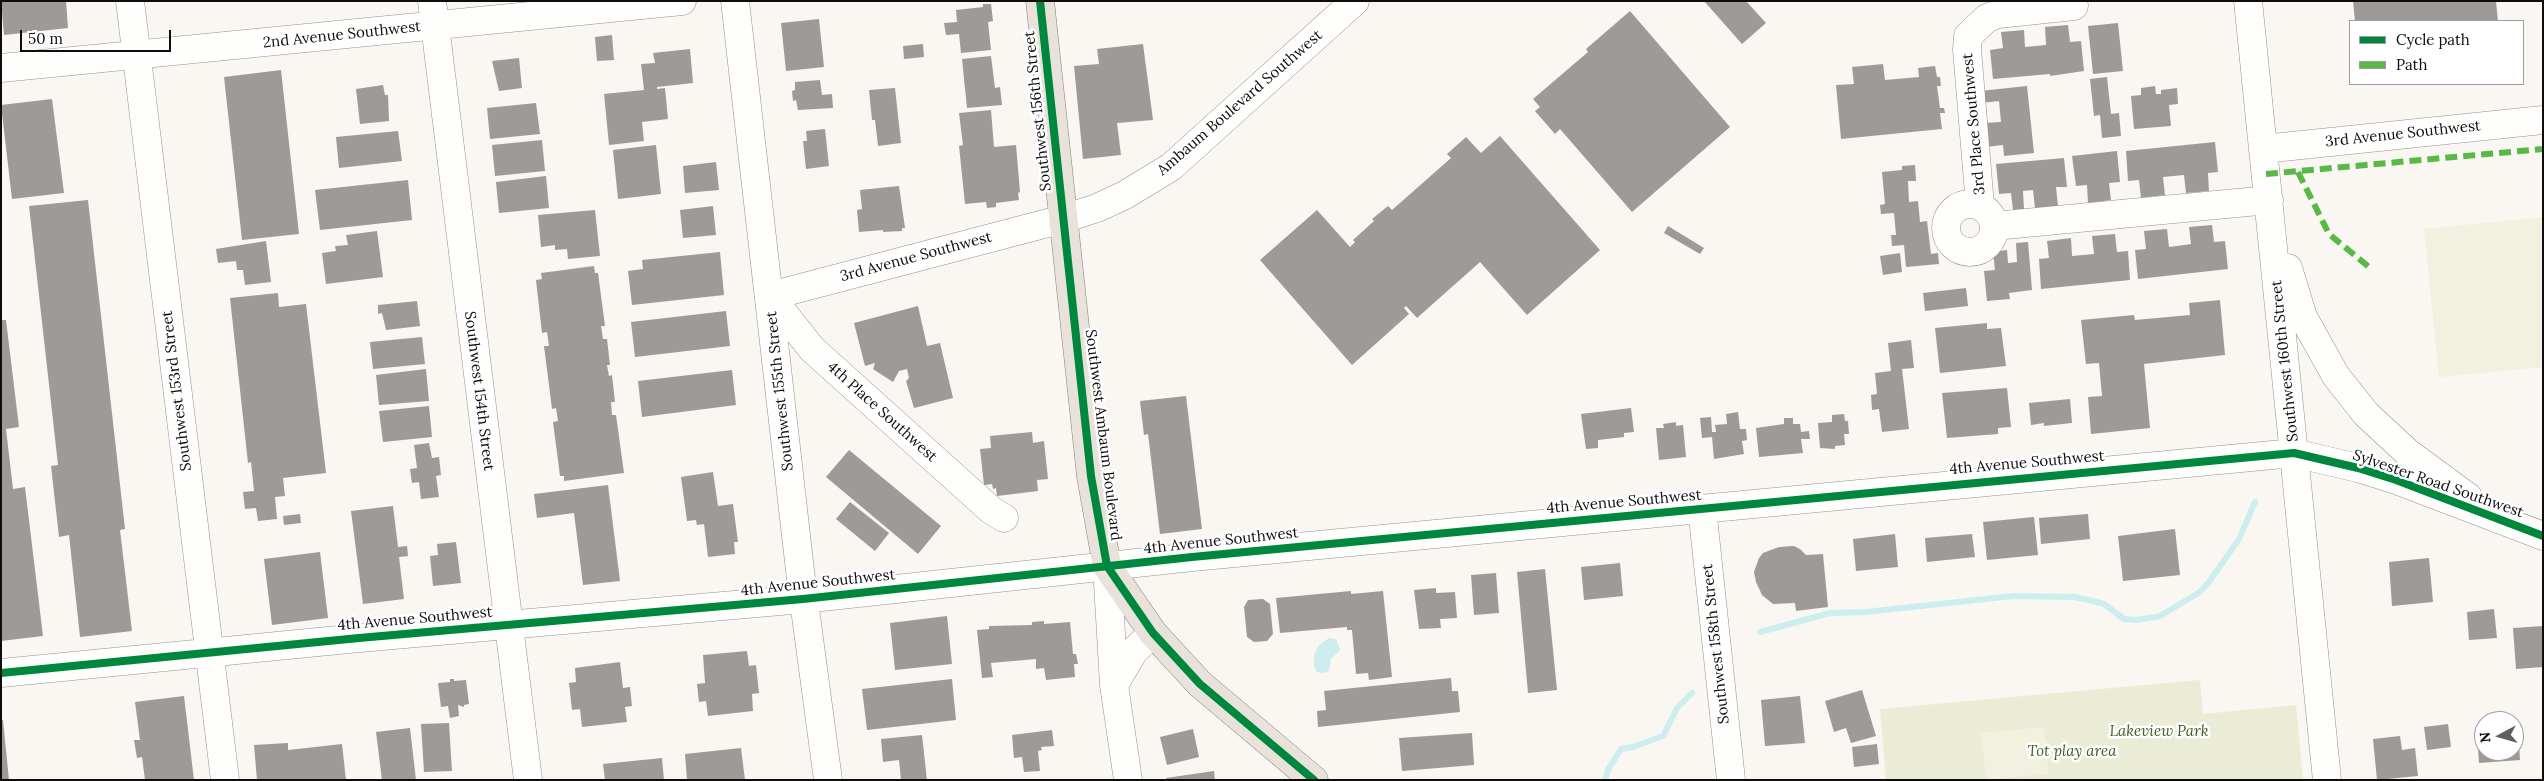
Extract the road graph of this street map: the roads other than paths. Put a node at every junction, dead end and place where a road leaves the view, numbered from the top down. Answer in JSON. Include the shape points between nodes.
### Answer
{"nodes":[{"id":1,"x":130,"y":1,"type":"edge"},
{"id":2,"x":682,"y":1,"type":"edge"},
{"id":3,"x":735,"y":1,"type":"edge"},
{"id":4,"x":1040,"y":1,"type":"edge"},
{"id":5,"x":2248,"y":1,"type":"edge"},
{"id":6,"x":1353,"y":2,"type":"edge"},
{"id":7,"x":2074,"y":6,"type":"dead end"},
{"id":8,"x":433,"y":13,"type":"edge"},
{"id":9,"x":136,"y":55,"type":"junction"},
{"id":10,"x":1,"y":68,"type":"edge"},
{"id":11,"x":2543,"y":120,"type":"edge"},
{"id":12,"x":2263,"y":148,"type":"junction"},
{"id":13,"x":2269,"y":206,"type":"junction"},
{"id":14,"x":1063,"y":219,"type":"junction"},
{"id":15,"x":770,"y":296,"type":"junction"},
{"id":16,"x":2294,"y":453,"type":"junction"},
{"id":17,"x":1702,"y":508,"type":"junction"},
{"id":18,"x":2496,"y":517,"type":"junction"},
{"id":19,"x":1004,"y":518,"type":"dead end"},
{"id":20,"x":2543,"y":536,"type":"edge"},
{"id":21,"x":1107,"y":566,"type":"junction"},
{"id":22,"x":804,"y":599,"type":"junction"},
{"id":23,"x":508,"y":626,"type":"junction"},
{"id":24,"x":1153,"y":633,"type":"junction"},
{"id":25,"x":209,"y":652,"type":"junction"},
{"id":26,"x":1,"y":673,"type":"edge"},
{"id":27,"x":1114,"y":685,"type":"junction"},
{"id":28,"x":225,"y":780,"type":"edge"},
{"id":29,"x":528,"y":780,"type":"edge"},
{"id":30,"x":828,"y":780,"type":"edge"},
{"id":31,"x":1128,"y":780,"type":"edge"},
{"id":32,"x":1314,"y":780,"type":"edge"},
{"id":33,"x":1731,"y":780,"type":"edge"},
{"id":34,"x":2326,"y":780,"type":"edge"}],
"edges":[{"from":1,"to":9,"type":"street","name":"Southwest 153rd Street"},
{"from":2,"to":8,"type":"street","name":"2nd Avenue Southwest"},
{"from":3,"to":15,"type":"street","name":"Southwest 155th Street"},
{"from":4,"to":14,"type":"main road","name":"Southwest 156th Street"},
{"from":5,"to":12,"type":"street","name":"Southwest 160th Street"},
{"from":6,"to":14,"type":"street","name":"Ambaum Boulevard Southwest","via":[[1171,167],[1125,195]]},
{"from":7,"to":13,"type":"street","name":"3rd Place Southwest","via":[[1998,14],[1987,18],[1968,36],[1987,216]]},
{"from":8,"to":9,"type":"street","name":"2nd Avenue Southwest"},
{"from":8,"to":23,"type":"street","name":"Southwest 154th Street"},
{"from":9,"to":10,"type":"street","name":"2nd Avenue Southwest"},
{"from":9,"to":25,"type":"street","name":"Southwest 153rd Street"},
{"from":11,"to":12,"type":"street","name":"3rd Avenue Southwest"},
{"from":12,"to":13,"type":"street","name":"Southwest 160th Street"},
{"from":13,"to":16,"type":"street","name":"Southwest 160th Street"},
{"from":13,"to":18,"type":"street","via":[[2303,317],[2336,376],[2366,414],[2407,452]]},
{"from":14,"to":15,"type":"street","name":"3rd Avenue Southwest"},
{"from":14,"to":21,"type":"main road","name":"Southwest Ambaum Boulevard","via":[[1091,476]]},
{"from":15,"to":19,"type":"street","name":"4th Place Southwest","via":[[812,349],[991,510]]},
{"from":15,"to":22,"type":"street","name":"Southwest 155th Street"},
{"from":16,"to":17,"type":"street","name":"4th Avenue Southwest"},
{"from":16,"to":18,"type":"street","name":"Sylvester Road Southwest","via":[[2358,468]]},
{"from":16,"to":34,"type":"street","name":"Southwest 160th Street"},
{"from":17,"to":21,"type":"street","name":"4th Avenue Southwest"},
{"from":17,"to":33,"type":"street","name":"Southwest 158th Street"},
{"from":18,"to":20,"type":"street","name":"Sylvester Road Southwest"},
{"from":21,"to":22,"type":"street","name":"4th Avenue Southwest"},
{"from":21,"to":24,"type":"main road","name":"Southwest Ambaum Boulevard"},
{"from":21,"to":27,"type":"street"},
{"from":22,"to":23,"type":"street","name":"4th Avenue Southwest"},
{"from":22,"to":30,"type":"street","name":"Southwest 155th Street"},
{"from":23,"to":25,"type":"street","name":"4th Avenue Southwest"},
{"from":23,"to":29,"type":"street","name":"Southwest 154th Street"},
{"from":24,"to":27,"type":"street","via":[[1134,651]]},
{"from":24,"to":32,"type":"main road","name":"Southwest Ambaum Boulevard","via":[[1200,684]]},
{"from":25,"to":26,"type":"street","name":"4th Avenue Southwest"},
{"from":25,"to":28,"type":"street","name":"Southwest 153rd Street"},
{"from":27,"to":31,"type":"street"}]}
